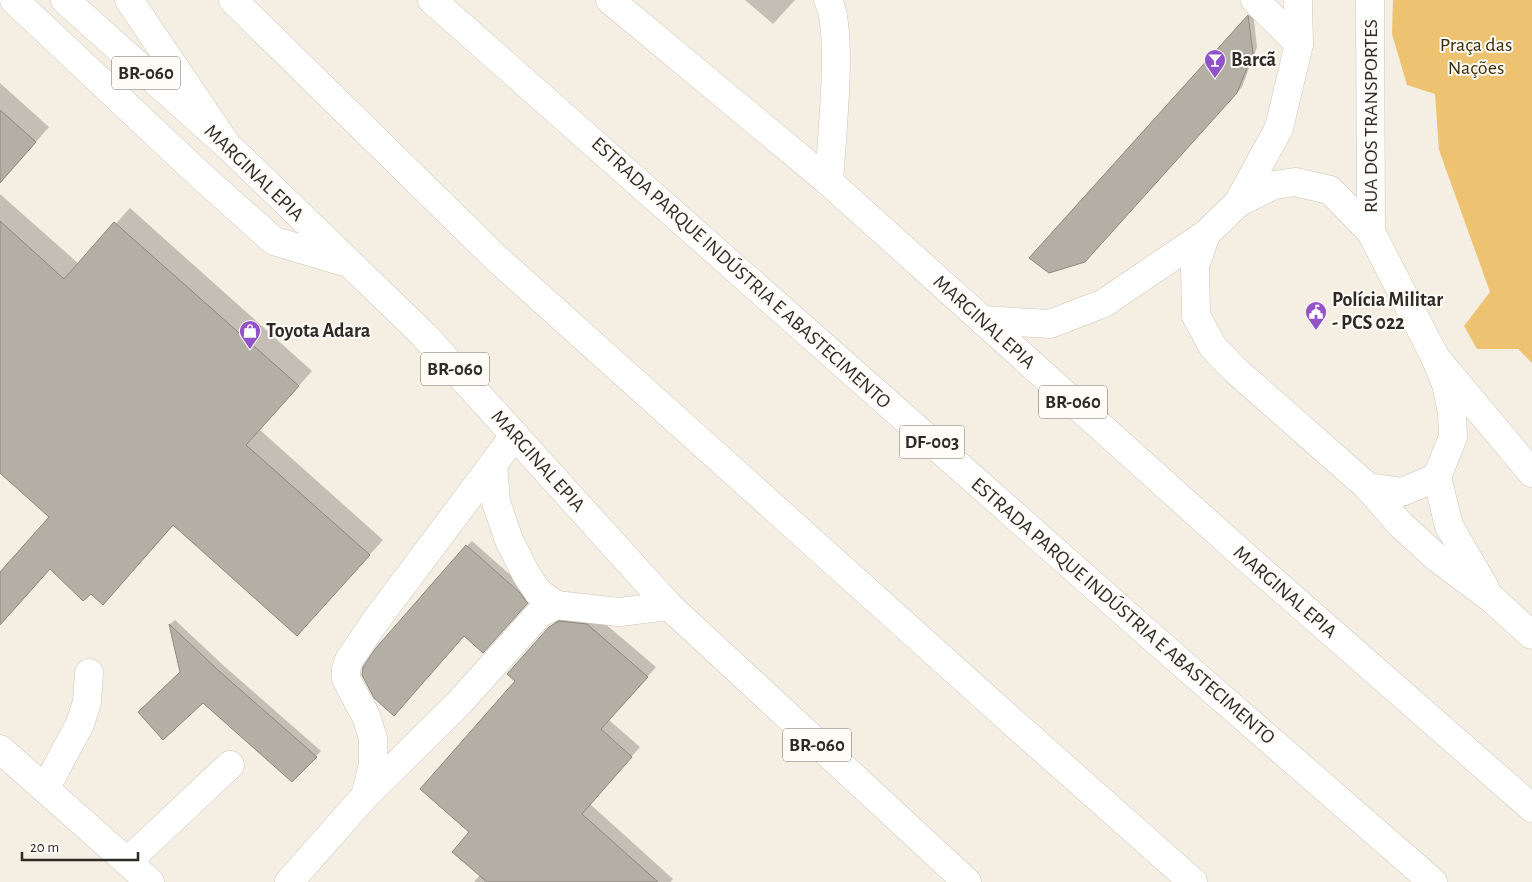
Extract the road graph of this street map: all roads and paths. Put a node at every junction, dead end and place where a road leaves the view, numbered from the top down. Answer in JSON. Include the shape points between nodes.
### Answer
{"nodes":[{"id":1,"x":14,"y":0,"type":"edge"},
{"id":2,"x":65,"y":0,"type":"edge"},
{"id":3,"x":129,"y":0,"type":"edge"},
{"id":4,"x":233,"y":0,"type":"edge"},
{"id":5,"x":432,"y":0,"type":"edge"},
{"id":6,"x":610,"y":0,"type":"edge"},
{"id":7,"x":828,"y":0,"type":"edge"},
{"id":8,"x":1255,"y":0,"type":"edge"},
{"id":9,"x":1298,"y":0,"type":"edge"},
{"id":10,"x":1370,"y":0,"type":"edge"},
{"id":11,"x":1299,"y":44,"type":"junction"},
{"id":12,"x":227,"y":145,"type":"junction"},
{"id":13,"x":829,"y":182,"type":"junction"},
{"id":14,"x":1238,"y":203,"type":"junction"},
{"id":15,"x":1371,"y":232,"type":"junction"},
{"id":16,"x":1206,"y":234,"type":"junction"},
{"id":17,"x":348,"y":263,"type":"junction"},
{"id":18,"x":982,"y":320,"type":"junction"},
{"id":19,"x":1435,"y":357,"type":"junction"},
{"id":20,"x":515,"y":435,"type":"junction"},
{"id":21,"x":493,"y":465,"type":"junction"},
{"id":22,"x":1532,"y":472,"type":"edge"},
{"id":23,"x":1437,"y":477,"type":"junction"},
{"id":24,"x":1368,"y":487,"type":"junction"},
{"id":25,"x":1491,"y":598,"type":"junction"},
{"id":26,"x":556,"y":605,"type":"junction"},
{"id":27,"x":669,"y":606,"type":"junction"},
{"id":28,"x":1532,"y":635,"type":"edge"},
{"id":29,"x":88,"y":673,"type":"dead end"},
{"id":30,"x":0,"y":749,"type":"edge"},
{"id":31,"x":230,"y":765,"type":"dead end"},
{"id":32,"x":45,"y":789,"type":"junction"},
{"id":33,"x":365,"y":796,"type":"junction"},
{"id":34,"x":1532,"y":808,"type":"edge"},
{"id":35,"x":127,"y":862,"type":"junction"},
{"id":36,"x":150,"y":882,"type":"edge"},
{"id":37,"x":289,"y":882,"type":"edge"},
{"id":38,"x":967,"y":882,"type":"edge"},
{"id":39,"x":1193,"y":882,"type":"edge"},
{"id":40,"x":1433,"y":882,"type":"edge"}],
"edges":[{"from":1,"to":17,"type":"main road","via":[[274,241]]},
{"from":2,"to":12,"type":"main road","name":"MARGINAL EPIA","number":"BR-060"},
{"from":3,"to":12,"type":"main road"},
{"from":4,"to":39,"type":"main road","via":[[495,257]]},
{"from":5,"to":40,"type":"main road","name":"ESTRADA PARQUE INDÚSTRIA E ABASTECIMENTO","number":"DF-003"},
{"from":6,"to":13,"type":"main road","name":"MARGINAL EPIA","number":"BR-060"},
{"from":7,"to":13,"type":"main road","via":[[835,27]]},
{"from":8,"to":11,"type":"main road"},
{"from":9,"to":11,"type":"main road"},
{"from":10,"to":15,"type":"main road","name":"RUA DOS TRANSPORTES"},
{"from":11,"to":14,"type":"main road","via":[[1279,128]]},
{"from":12,"to":17,"type":"main road","name":"MARGINAL EPIA","number":"BR-060"},
{"from":13,"to":18,"type":"main road","name":"MARGINAL EPIA","number":"BR-060"},
{"from":14,"to":15,"type":"main road","via":[[1274,185],[1295,182],[1330,190]]},
{"from":14,"to":16,"type":"main road"},
{"from":15,"to":19,"type":"main road"},
{"from":16,"to":18,"type":"main road","via":[[1104,303],[1050,324]]},
{"from":16,"to":24,"type":"main road","via":[[1195,266],[1196,316],[1212,347]]},
{"from":17,"to":20,"type":"main road","name":"MARGINAL EPIA","number":"BR-060","via":[[424,335]]},
{"from":18,"to":34,"type":"main road","name":"MARGINAL EPIA","number":"BR-060"},
{"from":19,"to":22,"type":"main road"},
{"from":19,"to":23,"type":"main road","via":[[1446,384],[1453,437]]},
{"from":20,"to":21,"type":"main road"},
{"from":20,"to":27,"type":"main road","name":"MARGINAL EPIA","number":"BR-060"},
{"from":21,"to":26,"type":"main road","via":[[496,502],[509,540],[538,592]]},
{"from":21,"to":33,"type":"main road","via":[[349,660],[346,679],[366,716],[373,738],[373,765]]},
{"from":23,"to":24,"type":"main road","via":[[1402,492]]},
{"from":23,"to":25,"type":"main road","via":[[1449,526]]},
{"from":24,"to":25,"type":"main road","via":[[1400,524],[1436,557]]},
{"from":25,"to":28,"type":"main road"},
{"from":26,"to":27,"type":"main road","via":[[619,612]]},
{"from":26,"to":33,"type":"main road","via":[[539,614],[459,703]]},
{"from":27,"to":38,"type":"main road","name":"MARGINAL EPIA","number":"BR-060"},
{"from":29,"to":32,"type":"main road","via":[[87,702],[80,724]]},
{"from":30,"to":32,"type":"main road"},
{"from":31,"to":35,"type":"main road"},
{"from":32,"to":35,"type":"main road"},
{"from":33,"to":37,"type":"main road"},
{"from":35,"to":36,"type":"main road"}]}
